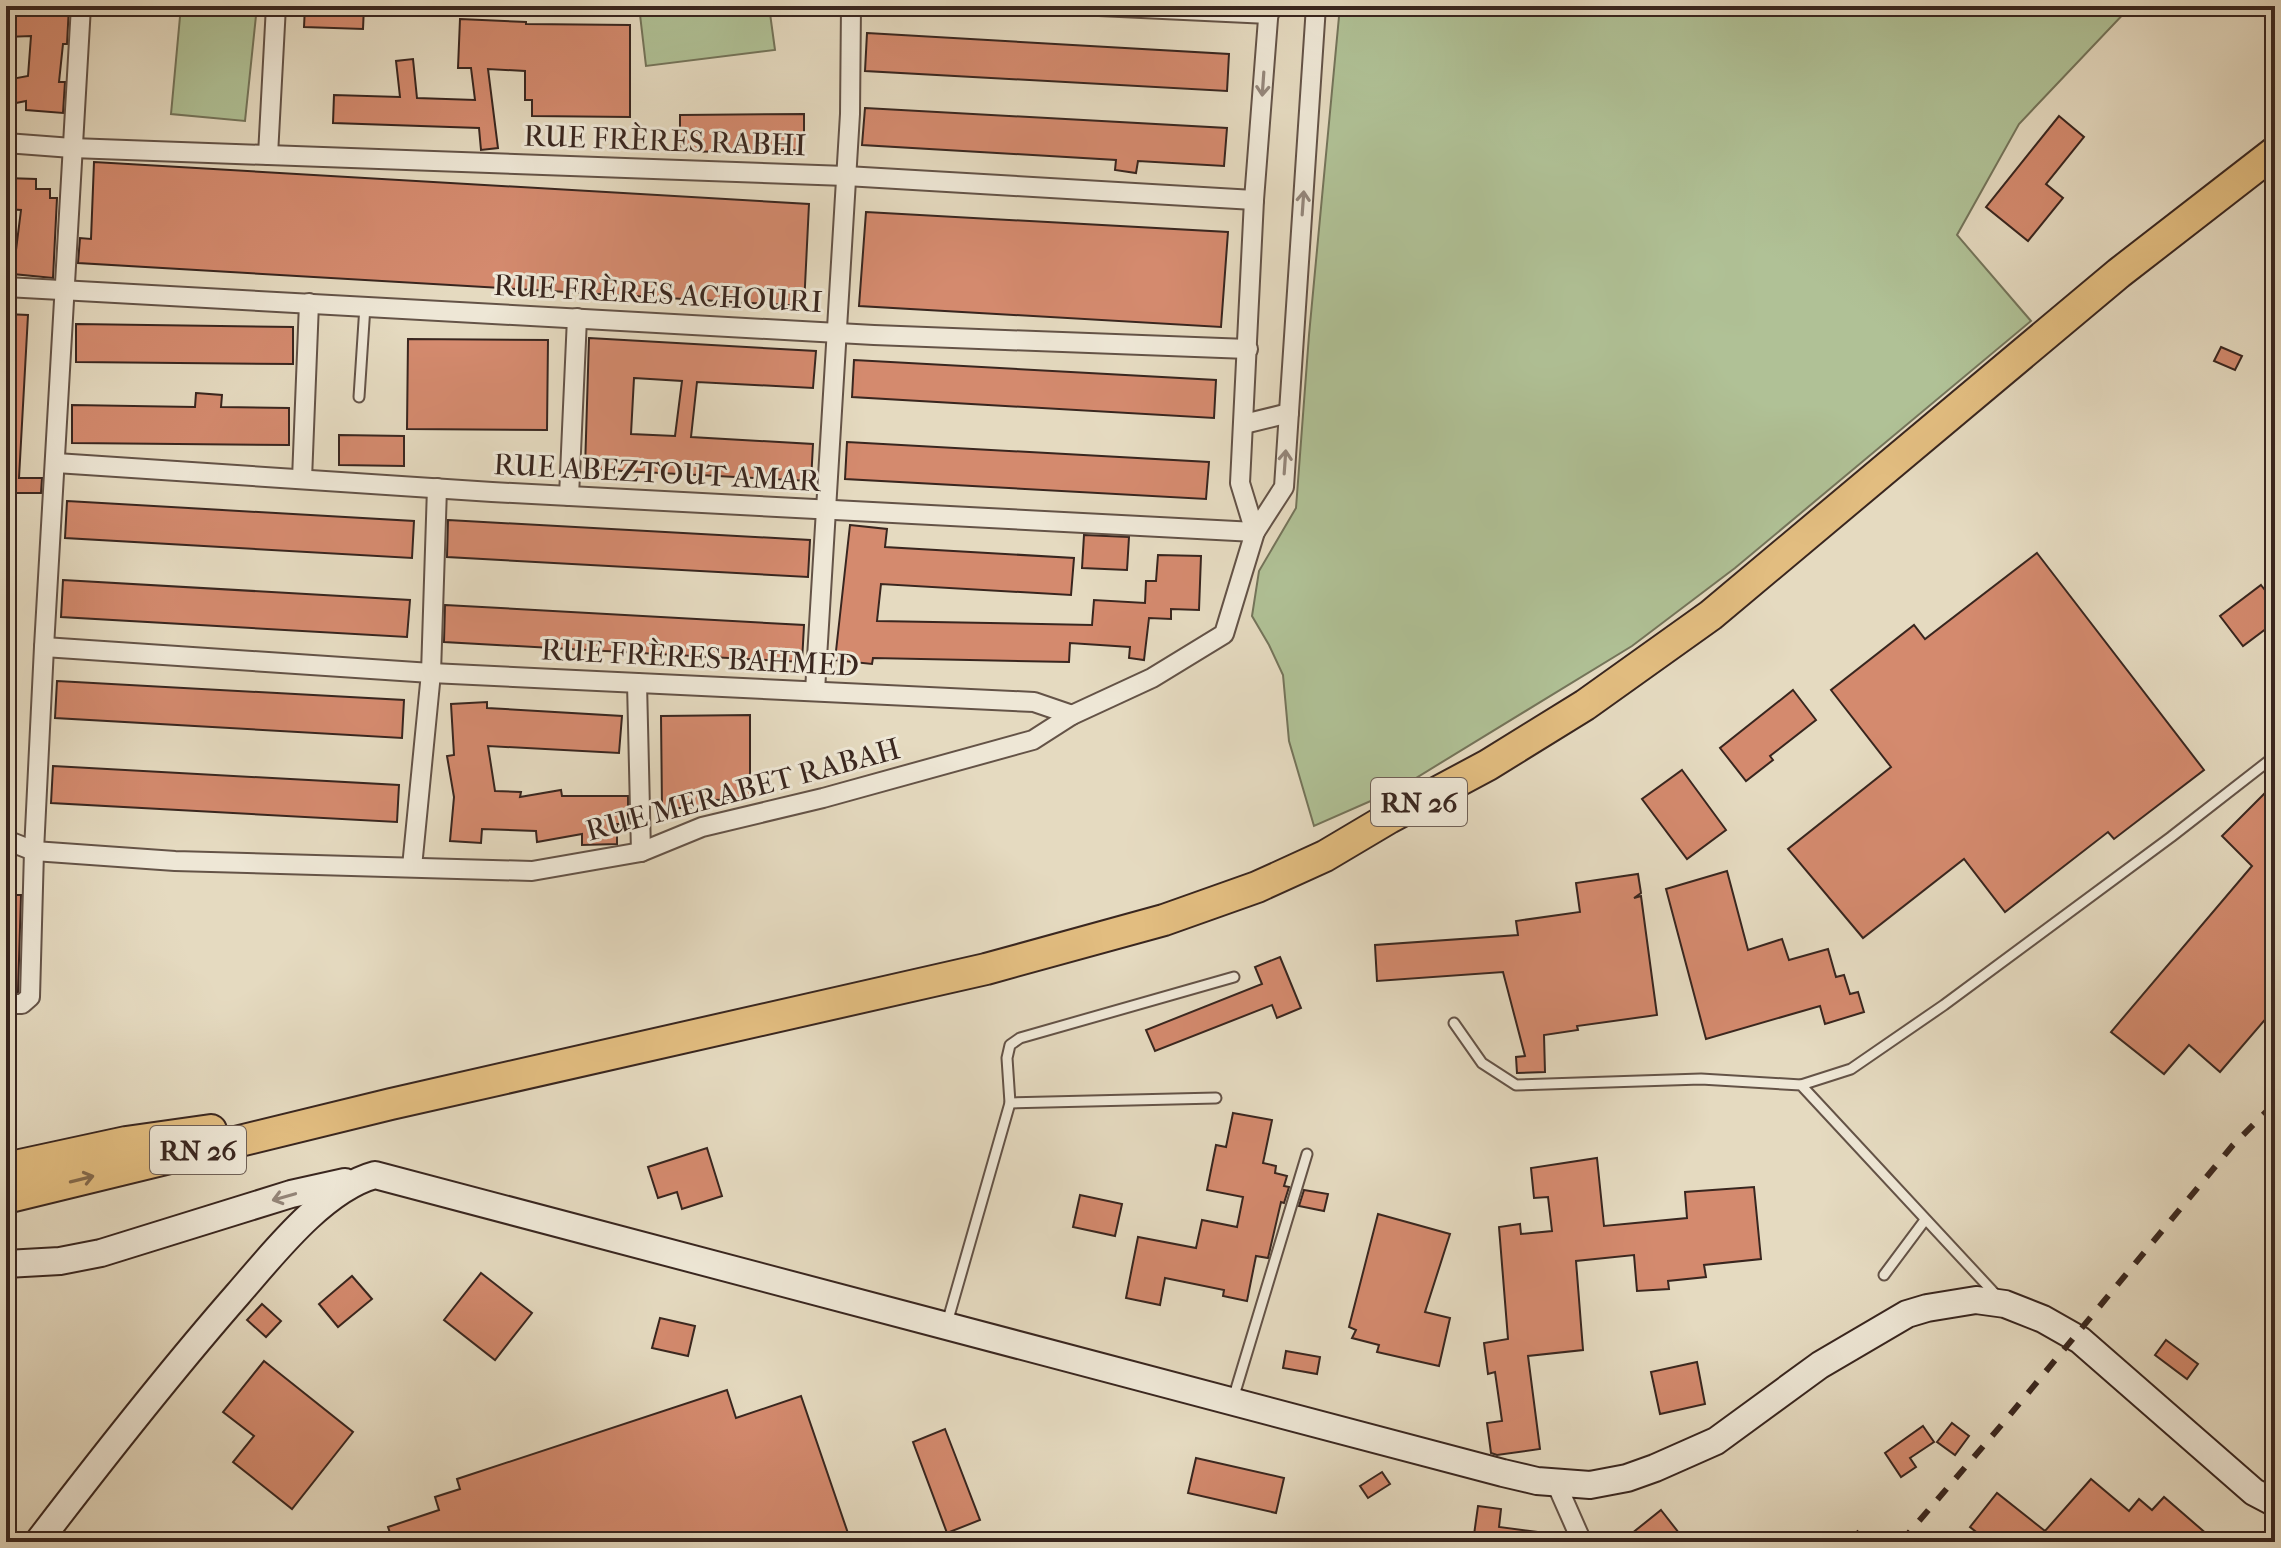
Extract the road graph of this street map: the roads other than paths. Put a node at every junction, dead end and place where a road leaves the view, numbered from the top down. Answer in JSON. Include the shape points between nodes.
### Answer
{"nodes":[{"id":1,"x":81,"y":6,"type":"edge"},
{"id":2,"x":276,"y":6,"type":"edge"},
{"id":3,"x":851,"y":6,"type":"edge"},
{"id":4,"x":1099,"y":6,"type":"edge"},
{"id":5,"x":1316,"y":6,"type":"edge"},
{"id":6,"x":1269,"y":10,"type":"edge"},
{"id":7,"x":6,"y":143,"type":"edge"},
{"id":8,"x":72,"y":148,"type":"junction"},
{"id":9,"x":2275,"y":152,"type":"edge"},
{"id":10,"x":268,"y":155,"type":"junction"},
{"id":11,"x":846,"y":176,"type":"junction"},
{"id":12,"x":1254,"y":200,"type":"junction"},
{"id":13,"x":6,"y":287,"type":"edge"},
{"id":14,"x":65,"y":289,"type":"junction"},
{"id":15,"x":309,"y":303,"type":"junction"},
{"id":16,"x":365,"y":306,"type":"junction"},
{"id":17,"x":577,"y":318,"type":"junction"},
{"id":18,"x":837,"y":332,"type":"junction"},
{"id":19,"x":1248,"y":349,"type":"junction"},
{"id":20,"x":359,"y":397,"type":"dead end"},
{"id":21,"x":1289,"y":413,"type":"junction"},
{"id":22,"x":1244,"y":424,"type":"junction"},
{"id":23,"x":56,"y":463,"type":"junction"},
{"id":24,"x":302,"y":479,"type":"junction"},
{"id":25,"x":437,"y":488,"type":"junction"},
{"id":26,"x":569,"y":496,"type":"junction"},
{"id":27,"x":826,"y":509,"type":"junction"},
{"id":28,"x":1255,"y":532,"type":"junction"},
{"id":29,"x":44,"y":647,"type":"junction"},
{"id":30,"x":431,"y":673,"type":"junction"},
{"id":31,"x":637,"y":683,"type":"junction"},
{"id":32,"x":815,"y":691,"type":"junction"},
{"id":33,"x":1072,"y":715,"type":"junction"},
{"id":34,"x":2275,"y":756,"type":"edge"},
{"id":35,"x":6,"y":840,"type":"edge"},
{"id":36,"x":34,"y":851,"type":"junction"},
{"id":37,"x":641,"y":852,"type":"junction"},
{"id":38,"x":412,"y":867,"type":"junction"},
{"id":39,"x":1234,"y":977,"type":"dead end"},
{"id":40,"x":14,"y":1004,"type":"edge"},
{"id":41,"x":1454,"y":1023,"type":"dead end"},
{"id":42,"x":1801,"y":1085,"type":"junction"},
{"id":43,"x":1216,"y":1098,"type":"dead end"},
{"id":44,"x":1010,"y":1103,"type":"junction"},
{"id":45,"x":391,"y":1104,"type":"junction"},
{"id":46,"x":1307,"y":1154,"type":"dead end"},
{"id":47,"x":6,"y":1168,"type":"edge"},
{"id":48,"x":360,"y":1179,"type":"junction"},
{"id":49,"x":6,"y":1198,"type":"edge"},
{"id":50,"x":1925,"y":1220,"type":"junction"},
{"id":51,"x":6,"y":1264,"type":"edge"},
{"id":52,"x":1884,"y":1275,"type":"dead end"},
{"id":53,"x":2005,"y":1304,"type":"junction"},
{"id":54,"x":946,"y":1326,"type":"junction"},
{"id":55,"x":1232,"y":1402,"type":"junction"},
{"id":56,"x":1556,"y":1483,"type":"junction"},
{"id":57,"x":2275,"y":1503,"type":"edge"},
{"id":58,"x":38,"y":1542,"type":"edge"},
{"id":59,"x":1582,"y":1542,"type":"edge"}],
"edges":[{"from":1,"to":8,"type":"street"},
{"from":2,"to":10,"type":"street"},
{"from":3,"to":11,"type":"street"},
{"from":4,"to":6,"type":"street"},
{"from":21,"to":5,"type":"street","one_way":true},
{"from":6,"to":12,"type":"street","one_way":true},
{"from":7,"to":8,"type":"street","name":"RUE FRÈRES RABHI"},
{"from":8,"to":10,"type":"street","name":"RUE FRÈRES RABHI"},
{"from":8,"to":14,"type":"street"},
{"from":9,"to":45,"type":"main road","number":"RN 26","via":[[2119,273],[1711,615],[1561,720],[1325,856],[1164,920],[1000,966]]},
{"from":10,"to":11,"type":"street","name":"RUE FRÈRES RABHI"},
{"from":11,"to":12,"type":"street","name":"RUE FRÈRES RABHI"},
{"from":11,"to":18,"type":"street"},
{"from":12,"to":19,"type":"street"},
{"from":13,"to":14,"type":"street","name":"RUE FRÈRES ACHOURI"},
{"from":14,"to":15,"type":"street","name":"RUE FRÈRES ACHOURI"},
{"from":14,"to":23,"type":"street"},
{"from":15,"to":16,"type":"street","name":"RUE FRÈRES ACHOURI"},
{"from":15,"to":24,"type":"street"},
{"from":16,"to":17,"type":"street","name":"RUE FRÈRES ACHOURI"},
{"from":16,"to":20,"type":"lane"},
{"from":17,"to":18,"type":"street","name":"RUE FRÈRES ACHOURI"},
{"from":17,"to":26,"type":"street"},
{"from":18,"to":19,"type":"street","name":"RUE FRÈRES ACHOURI"},
{"from":18,"to":27,"type":"street"},
{"from":19,"to":22,"type":"street"},
{"from":21,"to":22,"type":"street"},
{"from":28,"to":21,"type":"street","one_way":true,"via":[[1284,487]]},
{"from":22,"to":28,"type":"street","via":[[1240,483]]},
{"from":23,"to":24,"type":"street","name":"RUE ABEZTOUT AMAR"},
{"from":23,"to":29,"type":"street"},
{"from":24,"to":25,"type":"street","name":"RUE ABEZTOUT AMAR"},
{"from":25,"to":26,"type":"street","name":"RUE ABEZTOUT AMAR"},
{"from":25,"to":30,"type":"street"},
{"from":26,"to":27,"type":"street","name":"RUE ABEZTOUT AMAR"},
{"from":27,"to":28,"type":"street","name":"RUE ABEZTOUT AMAR"},
{"from":27,"to":32,"type":"street"},
{"from":28,"to":33,"type":"street","via":[[1224,634],[1152,678]]},
{"from":29,"to":30,"type":"street","name":"RUE FRÈRES BAHMED"},
{"from":29,"to":36,"type":"street"},
{"from":30,"to":31,"type":"street","name":"RUE FRÈRES BAHMED"},
{"from":30,"to":38,"type":"street"},
{"from":31,"to":32,"type":"street","name":"RUE FRÈRES BAHMED"},
{"from":31,"to":37,"type":"street"},
{"from":32,"to":33,"type":"street","name":"RUE FRÈRES BAHMED","via":[[1034,702]]},
{"from":33,"to":37,"type":"street","name":"RUE MERABET RABAH","via":[[1033,740],[702,827]]},
{"from":34,"to":42,"type":"lane","via":[[1944,1005],[1851,1069]]},
{"from":35,"to":36,"type":"street","name":"RUE MERABET RABAH"},
{"from":36,"to":38,"type":"street","name":"RUE MERABET RABAH","via":[[175,861]]},
{"from":36,"to":40,"type":"street","via":[[30,997]]},
{"from":37,"to":38,"type":"street","name":"RUE MERABET RABAH","via":[[532,871]]},
{"from":39,"to":44,"type":"lane","via":[[1020,1038],[1010,1045],[1007,1058]]},
{"from":41,"to":42,"type":"lane","via":[[1482,1063],[1516,1085],[1701,1079]]},
{"from":42,"to":50,"type":"lane"},
{"from":43,"to":44,"type":"lane"},
{"from":44,"to":54,"type":"lane"},
{"from":45,"to":47,"type":"main road","number":"RN 26","via":[[126,1142]]},
{"from":49,"to":45,"type":"main road","number":"RN 26","one_way":true},
{"from":46,"to":55,"type":"lane"},
{"from":48,"to":51,"type":"main road","one_way":true,"via":[[291,1194],[101,1253]]},
{"from":48,"to":54,"type":"main road","via":[[375,1175],[403,1181]]},
{"from":48,"to":58,"type":"main road","via":[[287,1237],[174,1366]]},
{"from":50,"to":52,"type":"lane"},
{"from":50,"to":53,"type":"lane"},
{"from":53,"to":56,"type":"main road","via":[[1976,1300],[1907,1314],[1820,1365],[1716,1441],[1627,1478],[1590,1485]]},
{"from":53,"to":57,"type":"main road","via":[[2080,1340],[2254,1492]]},
{"from":54,"to":55,"type":"main road"},
{"from":55,"to":56,"type":"main road"},
{"from":56,"to":59,"type":"street"}]}
